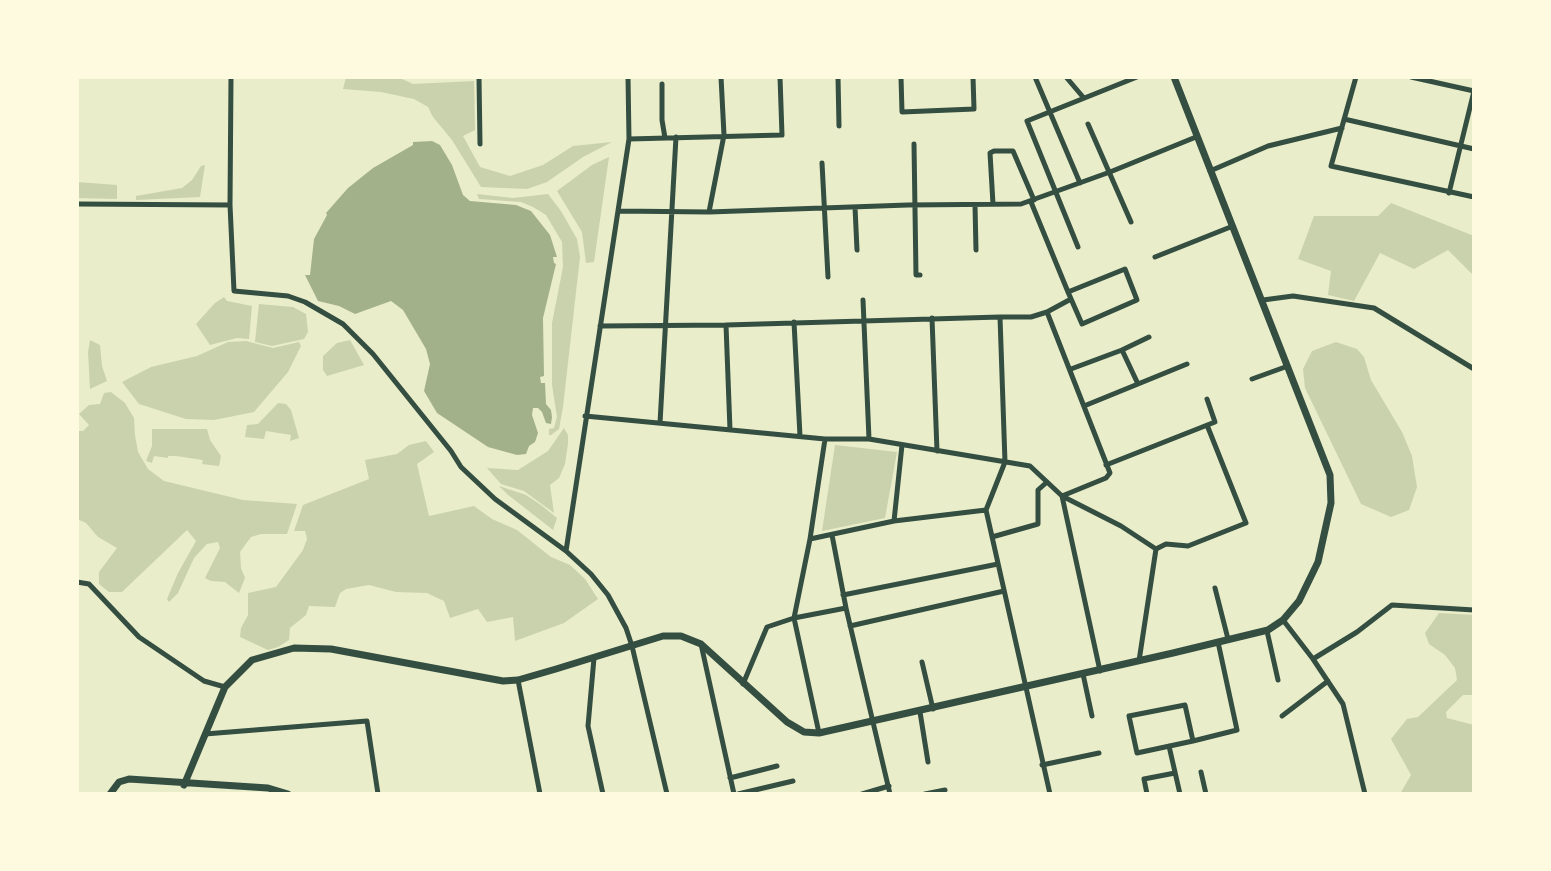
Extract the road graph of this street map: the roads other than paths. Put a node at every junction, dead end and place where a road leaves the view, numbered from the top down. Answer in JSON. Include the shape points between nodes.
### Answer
{"nodes":[{"id":1,"x":231,"y":77,"type":"edge"},
{"id":2,"x":479,"y":77,"type":"edge"},
{"id":3,"x":628,"y":77,"type":"edge"},
{"id":4,"x":721,"y":77,"type":"edge"},
{"id":5,"x":779,"y":77,"type":"edge"},
{"id":6,"x":838,"y":77,"type":"edge"},
{"id":7,"x":901,"y":77,"type":"edge"},
{"id":8,"x":972,"y":77,"type":"edge"},
{"id":9,"x":1035,"y":77,"type":"edge"},
{"id":10,"x":1066,"y":77,"type":"edge"},
{"id":11,"x":1136,"y":77,"type":"edge"},
{"id":12,"x":1174,"y":77,"type":"edge"},
{"id":13,"x":1356,"y":77,"type":"edge"},
{"id":14,"x":1411,"y":77,"type":"edge"},
{"id":15,"x":662,"y":83,"type":"dead end"},
{"id":16,"x":1083,"y":97,"type":"junction"},
{"id":17,"x":1050,"y":111,"type":"junction"},
{"id":18,"x":1344,"y":119,"type":"junction"},
{"id":19,"x":1088,"y":124,"type":"dead end"},
{"id":20,"x":839,"y":125,"type":"dead end"},
{"id":21,"x":1342,"y":128,"type":"junction"},
{"id":22,"x":724,"y":135,"type":"junction"},
{"id":23,"x":677,"y":137,"type":"junction"},
{"id":24,"x":1196,"y":137,"type":"junction"},
{"id":25,"x":665,"y":138,"type":"junction"},
{"id":26,"x":629,"y":139,"type":"junction"},
{"id":27,"x":480,"y":144,"type":"dead end"},
{"id":28,"x":914,"y":144,"type":"dead end"},
{"id":29,"x":1461,"y":146,"type":"junction"},
{"id":30,"x":1474,"y":149,"type":"edge"},
{"id":31,"x":822,"y":163,"type":"dead end"},
{"id":32,"x":1210,"y":171,"type":"junction"},
{"id":33,"x":1110,"y":172,"type":"junction"},
{"id":34,"x":1080,"y":183,"type":"junction"},
{"id":35,"x":1057,"y":192,"type":"junction"},
{"id":36,"x":1449,"y":193,"type":"junction"},
{"id":37,"x":1474,"y":197,"type":"edge"},
{"id":38,"x":1032,"y":201,"type":"junction"},
{"id":39,"x":77,"y":204,"type":"edge"},
{"id":40,"x":993,"y":204,"type":"junction"},
{"id":41,"x":230,"y":205,"type":"junction"},
{"id":42,"x":915,"y":205,"type":"junction"},
{"id":43,"x":975,"y":205,"type":"junction"},
{"id":44,"x":855,"y":207,"type":"junction"},
{"id":45,"x":824,"y":208,"type":"junction"},
{"id":46,"x":618,"y":211,"type":"junction"},
{"id":47,"x":673,"y":212,"type":"junction"},
{"id":48,"x":709,"y":212,"type":"junction"},
{"id":49,"x":1131,"y":222,"type":"dead end"},
{"id":50,"x":1233,"y":226,"type":"junction"},
{"id":51,"x":1078,"y":247,"type":"dead end"},
{"id":52,"x":857,"y":250,"type":"dead end"},
{"id":53,"x":976,"y":250,"type":"dead end"},
{"id":54,"x":1155,"y":257,"type":"dead end"},
{"id":55,"x":920,"y":275,"type":"dead end"},
{"id":56,"x":828,"y":277,"type":"dead end"},
{"id":57,"x":1069,"y":296,"type":"junction"},
{"id":58,"x":863,"y":300,"type":"dead end"},
{"id":59,"x":1263,"y":300,"type":"junction"},
{"id":60,"x":1047,"y":312,"type":"junction"},
{"id":61,"x":1000,"y":317,"type":"junction"},
{"id":62,"x":932,"y":318,"type":"junction"},
{"id":63,"x":863,"y":320,"type":"junction"},
{"id":64,"x":794,"y":322,"type":"junction"},
{"id":65,"x":726,"y":325,"type":"junction"},
{"id":66,"x":600,"y":326,"type":"junction"},
{"id":67,"x":666,"y":326,"type":"junction"},
{"id":68,"x":1149,"y":337,"type":"dead end"},
{"id":69,"x":1122,"y":350,"type":"junction"},
{"id":70,"x":1187,"y":364,"type":"dead end"},
{"id":71,"x":1288,"y":366,"type":"junction"},
{"id":72,"x":1070,"y":369,"type":"junction"},
{"id":73,"x":1474,"y":369,"type":"edge"},
{"id":74,"x":1252,"y":379,"type":"dead end"},
{"id":75,"x":1138,"y":383,"type":"junction"},
{"id":76,"x":1207,"y":399,"type":"dead end"},
{"id":77,"x":1084,"y":405,"type":"junction"},
{"id":78,"x":586,"y":416,"type":"junction"},
{"id":79,"x":660,"y":424,"type":"junction"},
{"id":80,"x":1207,"y":425,"type":"junction"},
{"id":81,"x":730,"y":430,"type":"junction"},
{"id":82,"x":800,"y":436,"type":"junction"},
{"id":83,"x":825,"y":439,"type":"junction"},
{"id":84,"x":869,"y":439,"type":"junction"},
{"id":85,"x":902,"y":445,"type":"junction"},
{"id":86,"x":937,"y":451,"type":"junction"},
{"id":87,"x":1005,"y":462,"type":"junction"},
{"id":88,"x":1106,"y":465,"type":"junction"},
{"id":89,"x":1047,"y":482,"type":"junction"},
{"id":90,"x":1062,"y":496,"type":"junction"},
{"id":91,"x":986,"y":510,"type":"junction"},
{"id":92,"x":894,"y":522,"type":"junction"},
{"id":93,"x":832,"y":534,"type":"junction"},
{"id":94,"x":992,"y":537,"type":"junction"},
{"id":95,"x":810,"y":539,"type":"junction"},
{"id":96,"x":1156,"y":549,"type":"junction"},
{"id":97,"x":566,"y":551,"type":"junction"},
{"id":98,"x":998,"y":564,"type":"junction"},
{"id":99,"x":77,"y":582,"type":"edge"},
{"id":100,"x":1214,"y":588,"type":"dead end"},
{"id":101,"x":1004,"y":591,"type":"junction"},
{"id":102,"x":844,"y":595,"type":"junction"},
{"id":103,"x":846,"y":608,"type":"junction"},
{"id":104,"x":1474,"y":610,"type":"edge"},
{"id":105,"x":794,"y":618,"type":"junction"},
{"id":106,"x":1283,"y":620,"type":"junction"},
{"id":107,"x":850,"y":626,"type":"junction"},
{"id":108,"x":1267,"y":631,"type":"junction"},
{"id":109,"x":1228,"y":639,"type":"junction"},
{"id":110,"x":1218,"y":642,"type":"junction"},
{"id":111,"x":701,"y":644,"type":"junction"},
{"id":112,"x":632,"y":646,"type":"junction"},
{"id":113,"x":594,"y":658,"type":"junction"},
{"id":114,"x":1313,"y":659,"type":"junction"},
{"id":115,"x":1139,"y":660,"type":"junction"},
{"id":116,"x":922,"y":662,"type":"dead end"},
{"id":117,"x":1100,"y":670,"type":"junction"},
{"id":118,"x":1083,"y":674,"type":"junction"},
{"id":119,"x":518,"y":680,"type":"junction"},
{"id":120,"x":1278,"y":680,"type":"dead end"},
{"id":121,"x":1328,"y":681,"type":"junction"},
{"id":122,"x":743,"y":684,"type":"junction"},
{"id":123,"x":1026,"y":686,"type":"junction"},
{"id":124,"x":225,"y":687,"type":"junction"},
{"id":125,"x":933,"y":709,"type":"junction"},
{"id":126,"x":920,"y":712,"type":"junction"},
{"id":127,"x":1092,"y":716,"type":"dead end"},
{"id":128,"x":1282,"y":716,"type":"dead end"},
{"id":129,"x":875,"y":722,"type":"junction"},
{"id":130,"x":819,"y":733,"type":"junction"},
{"id":131,"x":205,"y":734,"type":"junction"},
{"id":132,"x":1193,"y":741,"type":"junction"},
{"id":133,"x":1170,"y":746,"type":"junction"},
{"id":134,"x":1099,"y":753,"type":"dead end"},
{"id":135,"x":928,"y":762,"type":"dead end"},
{"id":136,"x":1042,"y":765,"type":"junction"},
{"id":137,"x":776,"y":766,"type":"dead end"},
{"id":138,"x":1200,"y":772,"type":"dead end"},
{"id":139,"x":1175,"y":773,"type":"junction"},
{"id":140,"x":730,"y":778,"type":"junction"},
{"id":141,"x":793,"y":781,"type":"dead end"},
{"id":142,"x":184,"y":785,"type":"junction"},
{"id":143,"x":889,"y":786,"type":"junction"},
{"id":144,"x":945,"y":790,"type":"dead end"},
{"id":145,"x":110,"y":794,"type":"edge"},
{"id":146,"x":288,"y":794,"type":"edge"},
{"id":147,"x":378,"y":794,"type":"edge"},
{"id":148,"x":540,"y":794,"type":"edge"},
{"id":149,"x":603,"y":794,"type":"edge"},
{"id":150,"x":667,"y":794,"type":"edge"},
{"id":151,"x":736,"y":794,"type":"edge"},
{"id":152,"x":862,"y":794,"type":"edge"},
{"id":153,"x":890,"y":794,"type":"edge"},
{"id":154,"x":925,"y":794,"type":"edge"},
{"id":155,"x":1050,"y":794,"type":"edge"},
{"id":156,"x":1147,"y":794,"type":"edge"},
{"id":157,"x":1180,"y":794,"type":"edge"},
{"id":158,"x":1206,"y":794,"type":"edge"},
{"id":159,"x":1365,"y":794,"type":"edge"}],
"edges":[{"from":1,"to":41,"type":"street"},
{"from":2,"to":27,"type":"street"},
{"from":3,"to":26,"type":"street"},
{"from":4,"to":22,"type":"street"},
{"from":5,"to":22,"type":"street","via":[[782,135]]},
{"from":6,"to":20,"type":"street"},
{"from":7,"to":8,"type":"street","via":[[902,112],[974,109]]},
{"from":9,"to":17,"type":"street"},
{"from":10,"to":16,"type":"street"},
{"from":11,"to":16,"type":"street"},
{"from":12,"to":24,"type":"street"},
{"from":13,"to":18,"type":"street"},
{"from":14,"to":29,"type":"street","via":[[1474,91]]},
{"from":15,"to":25,"type":"street"},
{"from":16,"to":17,"type":"street"},
{"from":17,"to":34,"type":"street"},
{"from":17,"to":35,"type":"street","via":[[1027,121]]},
{"from":18,"to":21,"type":"street"},
{"from":18,"to":29,"type":"street"},
{"from":19,"to":33,"type":"street"},
{"from":21,"to":32,"type":"street","via":[[1268,146]]},
{"from":21,"to":36,"type":"street","via":[[1331,166]]},
{"from":22,"to":23,"type":"street"},
{"from":22,"to":48,"type":"street"},
{"from":23,"to":25,"type":"street"},
{"from":23,"to":47,"type":"street"},
{"from":24,"to":32,"type":"street"},
{"from":24,"to":33,"type":"street"},
{"from":25,"to":26,"type":"street"},
{"from":26,"to":46,"type":"street"},
{"from":28,"to":42,"type":"street"},
{"from":29,"to":30,"type":"street"},
{"from":29,"to":36,"type":"street"},
{"from":31,"to":45,"type":"street"},
{"from":32,"to":50,"type":"street"},
{"from":33,"to":34,"type":"street"},
{"from":33,"to":49,"type":"street"},
{"from":34,"to":35,"type":"street"},
{"from":35,"to":38,"type":"street"},
{"from":35,"to":51,"type":"street"},
{"from":36,"to":37,"type":"street"},
{"from":38,"to":40,"type":"street"},
{"from":38,"to":40,"type":"street","via":[[1013,151],[994,151],[990,153]]},
{"from":38,"to":57,"type":"street"},
{"from":39,"to":41,"type":"street"},
{"from":40,"to":43,"type":"street"},
{"from":41,"to":97,"type":"street","via":[[234,291],[288,296],[343,324],[373,354],[461,467],[495,499]]},
{"from":42,"to":43,"type":"street"},
{"from":42,"to":44,"type":"street"},
{"from":42,"to":55,"type":"street","via":[[916,275]]},
{"from":43,"to":53,"type":"street"},
{"from":44,"to":45,"type":"street"},
{"from":44,"to":52,"type":"street"},
{"from":45,"to":48,"type":"street"},
{"from":45,"to":56,"type":"street"},
{"from":46,"to":47,"type":"street"},
{"from":46,"to":66,"type":"street"},
{"from":47,"to":48,"type":"street"},
{"from":47,"to":67,"type":"street"},
{"from":50,"to":54,"type":"street"},
{"from":50,"to":59,"type":"street"},
{"from":57,"to":57,"type":"street","via":[[1082,324],[1137,300],[1125,269]]},
{"from":57,"to":60,"type":"street"},
{"from":58,"to":63,"type":"street"},
{"from":59,"to":71,"type":"street"},
{"from":59,"to":73,"type":"street","via":[[1293,296],[1374,308]]},
{"from":60,"to":61,"type":"street"},
{"from":60,"to":72,"type":"street"},
{"from":61,"to":62,"type":"street"},
{"from":61,"to":87,"type":"street"},
{"from":62,"to":63,"type":"street"},
{"from":62,"to":86,"type":"street"},
{"from":63,"to":64,"type":"street"},
{"from":63,"to":84,"type":"street"},
{"from":64,"to":65,"type":"street"},
{"from":64,"to":82,"type":"street"},
{"from":65,"to":67,"type":"street"},
{"from":65,"to":81,"type":"street"},
{"from":66,"to":67,"type":"street"},
{"from":66,"to":78,"type":"street"},
{"from":67,"to":79,"type":"street"},
{"from":68,"to":69,"type":"street"},
{"from":69,"to":72,"type":"street"},
{"from":69,"to":75,"type":"street"},
{"from":70,"to":75,"type":"street"},
{"from":71,"to":74,"type":"street"},
{"from":71,"to":106,"type":"street","via":[[1330,474],[1331,503],[1318,562],[1299,601]]},
{"from":72,"to":77,"type":"street"},
{"from":75,"to":77,"type":"street"},
{"from":76,"to":80,"type":"street","via":[[1214,422]]},
{"from":77,"to":88,"type":"street"},
{"from":78,"to":79,"type":"street"},
{"from":78,"to":97,"type":"street"},
{"from":79,"to":81,"type":"street"},
{"from":80,"to":88,"type":"street"},
{"from":80,"to":96,"type":"street","via":[[1246,523],[1188,546],[1166,544]]},
{"from":81,"to":82,"type":"street"},
{"from":82,"to":83,"type":"street"},
{"from":83,"to":84,"type":"street"},
{"from":83,"to":95,"type":"street"},
{"from":84,"to":85,"type":"street"},
{"from":85,"to":86,"type":"street"},
{"from":85,"to":92,"type":"street"},
{"from":86,"to":87,"type":"street"},
{"from":87,"to":89,"type":"street","via":[[1030,466]]},
{"from":87,"to":91,"type":"street"},
{"from":88,"to":90,"type":"street","via":[[1109,476]]},
{"from":89,"to":90,"type":"street"},
{"from":89,"to":94,"type":"street","via":[[1038,490],[1038,524]]},
{"from":90,"to":96,"type":"street"},
{"from":90,"to":117,"type":"street"},
{"from":91,"to":92,"type":"street"},
{"from":91,"to":94,"type":"street"},
{"from":92,"to":93,"type":"street"},
{"from":93,"to":95,"type":"street"},
{"from":93,"to":102,"type":"street"},
{"from":94,"to":98,"type":"street"},
{"from":95,"to":105,"type":"street"},
{"from":96,"to":115,"type":"street"},
{"from":97,"to":112,"type":"street","via":[[608,595]]},
{"from":98,"to":101,"type":"street"},
{"from":98,"to":102,"type":"street"},
{"from":99,"to":124,"type":"street","via":[[89,584],[139,637],[204,681]]},
{"from":100,"to":109,"type":"street"},
{"from":101,"to":107,"type":"street"},
{"from":101,"to":123,"type":"street"},
{"from":102,"to":103,"type":"street"},
{"from":103,"to":105,"type":"street"},
{"from":103,"to":107,"type":"street"},
{"from":104,"to":114,"type":"street","via":[[1392,605]]},
{"from":105,"to":122,"type":"street","via":[[767,627]]},
{"from":105,"to":130,"type":"street"},
{"from":106,"to":108,"type":"street"},
{"from":106,"to":114,"type":"street"},
{"from":107,"to":129,"type":"street"},
{"from":108,"to":109,"type":"street"},
{"from":108,"to":120,"type":"street"},
{"from":109,"to":110,"type":"street"},
{"from":110,"to":115,"type":"street"},
{"from":110,"to":132,"type":"street","via":[[1237,730]]},
{"from":111,"to":112,"type":"street","via":[[675,635]]},
{"from":111,"to":122,"type":"street"},
{"from":111,"to":140,"type":"street"},
{"from":112,"to":113,"type":"street"},
{"from":112,"to":150,"type":"street"},
{"from":113,"to":119,"type":"street"},
{"from":113,"to":149,"type":"street","via":[[588,726]]},
{"from":114,"to":121,"type":"street"},
{"from":115,"to":117,"type":"street"},
{"from":116,"to":125,"type":"street"},
{"from":117,"to":118,"type":"street"},
{"from":118,"to":123,"type":"street"},
{"from":118,"to":127,"type":"street"},
{"from":119,"to":124,"type":"street","via":[[331,649],[294,648],[252,660]]},
{"from":119,"to":148,"type":"street"},
{"from":121,"to":128,"type":"street"},
{"from":121,"to":159,"type":"street","via":[[1343,704]]},
{"from":122,"to":130,"type":"street","via":[[787,722],[804,732]]},
{"from":123,"to":125,"type":"street"},
{"from":123,"to":136,"type":"street"},
{"from":124,"to":131,"type":"street"},
{"from":125,"to":126,"type":"street"},
{"from":126,"to":129,"type":"street"},
{"from":126,"to":135,"type":"street"},
{"from":129,"to":130,"type":"street"},
{"from":129,"to":143,"type":"street"},
{"from":131,"to":142,"type":"street"},
{"from":131,"to":147,"type":"street","via":[[367,721]]},
{"from":132,"to":133,"type":"street"},
{"from":132,"to":133,"type":"street","via":[[1185,705],[1129,716],[1137,753]]},
{"from":133,"to":139,"type":"street"},
{"from":134,"to":136,"type":"street"},
{"from":136,"to":155,"type":"street"},
{"from":137,"to":140,"type":"street"},
{"from":138,"to":158,"type":"street"},
{"from":139,"to":156,"type":"street","via":[[1144,779]]},
{"from":139,"to":157,"type":"street"},
{"from":140,"to":151,"type":"street"},
{"from":141,"to":151,"type":"street"},
{"from":142,"to":145,"type":"street","via":[[129,779],[119,782]]},
{"from":142,"to":146,"type":"street","via":[[268,788]]},
{"from":143,"to":152,"type":"street"},
{"from":143,"to":153,"type":"street"},
{"from":144,"to":154,"type":"street"}]}
